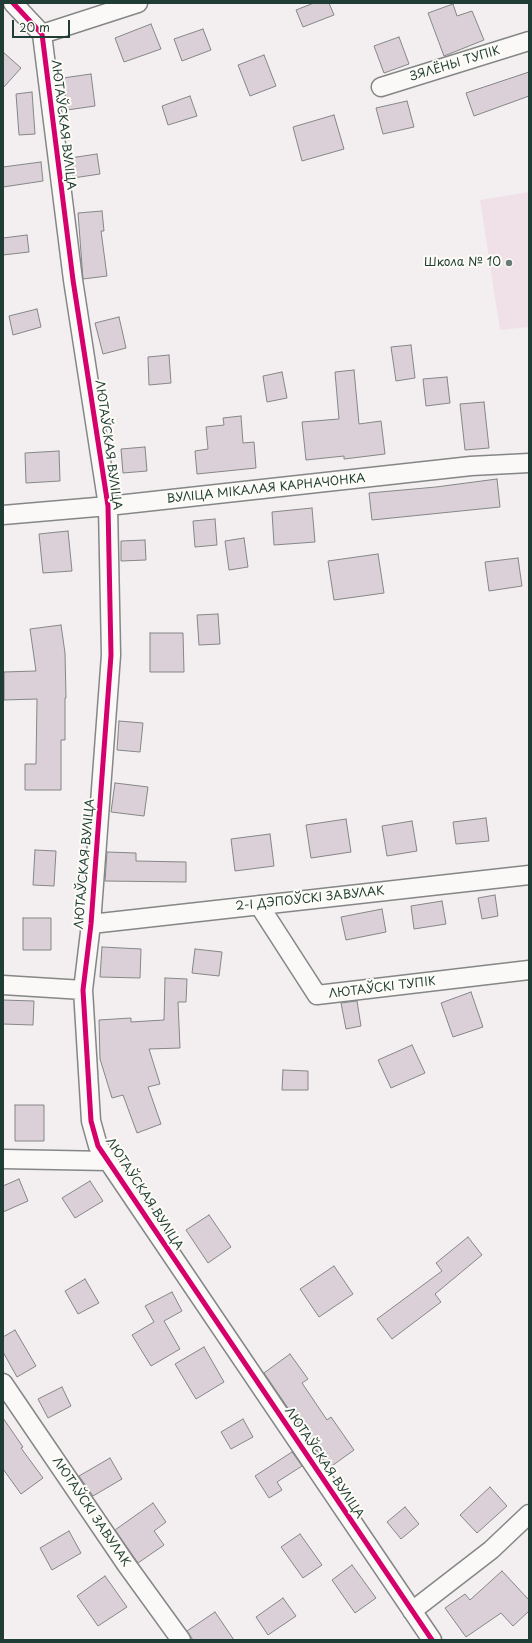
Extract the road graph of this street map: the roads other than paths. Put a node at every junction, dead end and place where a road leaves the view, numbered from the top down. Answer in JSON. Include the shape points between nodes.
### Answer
{"nodes":[{"id":1,"x":9,"y":3,"type":"edge"},
{"id":2,"x":13,"y":3,"type":"edge"},
{"id":3,"x":138,"y":3,"type":"edge"},
{"id":4,"x":3,"y":12,"type":"edge"},
{"id":5,"x":42,"y":34,"type":"junction"},
{"id":6,"x":529,"y":40,"type":"edge"},
{"id":7,"x":381,"y":87,"type":"dead end"},
{"id":8,"x":529,"y":463,"type":"edge"},
{"id":9,"x":108,"y":506,"type":"junction"},
{"id":10,"x":3,"y":515,"type":"edge"},
{"id":11,"x":529,"y":875,"type":"edge"},
{"id":12,"x":259,"y":905,"type":"junction"},
{"id":13,"x":90,"y":924,"type":"junction"},
{"id":14,"x":529,"y":970,"type":"edge"},
{"id":15,"x":3,"y":985,"type":"edge"},
{"id":16,"x":83,"y":990,"type":"junction"},
{"id":17,"x":3,"y":1159,"type":"edge"},
{"id":18,"x":108,"y":1161,"type":"junction"},
{"id":19,"x":3,"y":1383,"type":"edge"},
{"id":20,"x":529,"y":1514,"type":"edge"},
{"id":21,"x":412,"y":1611,"type":"junction"},
{"id":22,"x":181,"y":1640,"type":"edge"},
{"id":23,"x":432,"y":1640,"type":"edge"}],
"edges":[{"from":1,"to":4,"type":"street"},
{"from":2,"to":5,"type":"street"},
{"from":3,"to":5,"type":"street"},
{"from":5,"to":9,"type":"street","name":"ЛЮТАЎСКАЯ ВУЛІЦА","via":[[73,280]]},
{"from":6,"to":7,"type":"street","name":"ЗЯЛЁНЫ ТУПІК"},
{"from":8,"to":9,"type":"street","name":"ВУЛІЦА МІКАЛАЯ КАРНАЧОНКА","via":[[471,466]]},
{"from":9,"to":10,"type":"street","name":"ВУЛІЦА МІКАЛАЯ КАРНАЧОНКА"},
{"from":9,"to":13,"type":"street","name":"ЛЮТАЎСКАЯ ВУЛІЦА","via":[[111,655]]},
{"from":11,"to":12,"type":"street","name":"2-І ДЭПОЎСКІ ЗАВУЛАК"},
{"from":12,"to":13,"type":"street","name":"2-І ДЭПОЎСКІ ЗАВУЛАК"},
{"from":12,"to":14,"type":"street","name":"ЛЮТАЎСКІ ТУПІК","via":[[317,995]]},
{"from":13,"to":16,"type":"street","name":"ЛЮТАЎСКАЯ ВУЛІЦА"},
{"from":15,"to":16,"type":"street"},
{"from":16,"to":18,"type":"street","name":"ЛЮТАЎСКАЯ ВУЛІЦА","via":[[91,1121],[98,1146]]},
{"from":17,"to":18,"type":"street"},
{"from":18,"to":21,"type":"street","name":"ЛЮТАЎСКАЯ ВУЛІЦА"},
{"from":19,"to":22,"type":"street","name":"ЛЮТАЎСКІ ЗАВУЛАК"},
{"from":20,"to":21,"type":"street","via":[[491,1550]]},
{"from":21,"to":23,"type":"street","name":"ЛЮТАЎСКАЯ ВУЛІЦА"}]}
